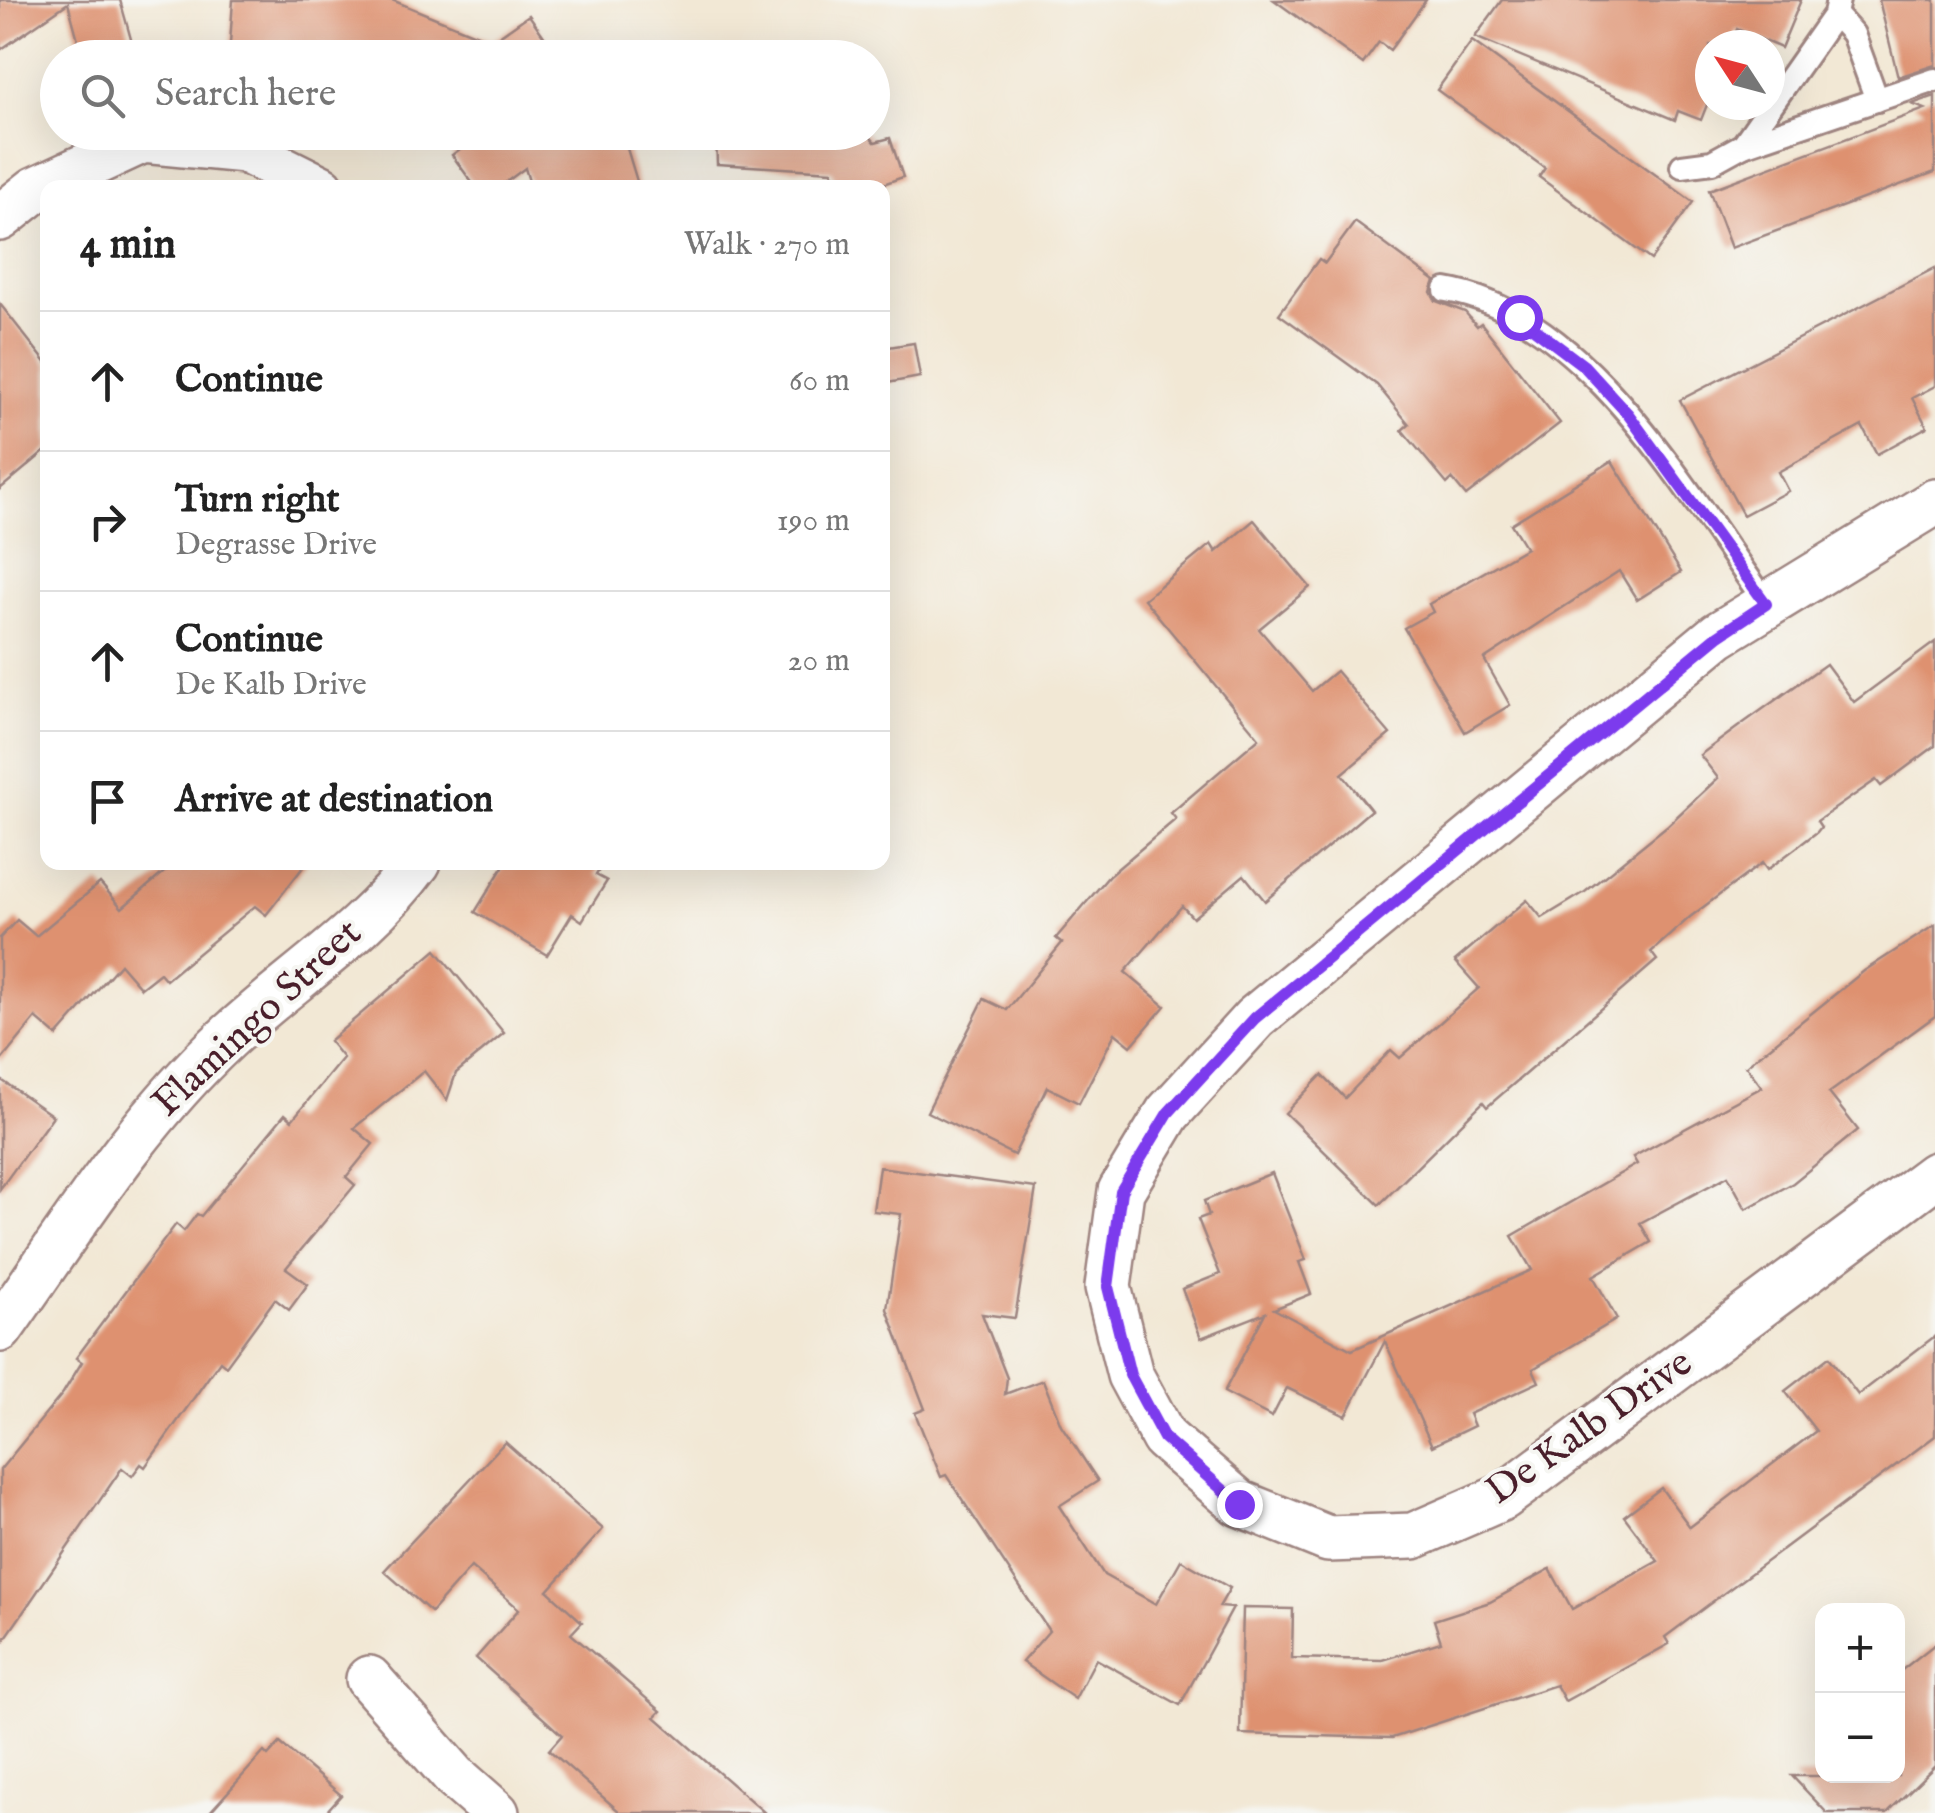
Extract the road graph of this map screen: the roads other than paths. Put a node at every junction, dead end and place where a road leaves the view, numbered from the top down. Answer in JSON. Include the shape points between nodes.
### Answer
{"nodes":[{"id":1,"x":1836,"y":7,"type":"edge"},
{"id":2,"x":1935,"y":80,"type":"edge"},
{"id":3,"x":1877,"y":100,"type":"junction"},
{"id":4,"x":1743,"y":145,"type":"junction"},
{"id":5,"x":121,"y":150,"type":"edge"},
{"id":6,"x":246,"y":150,"type":"edge"},
{"id":7,"x":1682,"y":166,"type":"dead end"},
{"id":8,"x":57,"y":180,"type":"edge"},
{"id":9,"x":306,"y":180,"type":"edge"},
{"id":10,"x":40,"y":188,"type":"edge"},
{"id":11,"x":0,"y":218,"type":"edge"},
{"id":12,"x":1446,"y":290,"type":"dead end"},
{"id":13,"x":1935,"y":502,"type":"edge"},
{"id":14,"x":1766,"y":604,"type":"junction"},
{"id":15,"x":412,"y":870,"type":"edge"},
{"id":16,"x":1935,"y":1175,"type":"edge"},
{"id":17,"x":0,"y":1329,"type":"edge"},
{"id":18,"x":369,"y":1679,"type":"dead end"},
{"id":19,"x":496,"y":1813,"type":"edge"}],
"edges":[{"from":1,"to":3,"type":"lane"},
{"from":1,"to":4,"type":"lane"},
{"from":2,"to":3,"type":"lane"},
{"from":3,"to":4,"type":"lane"},
{"from":4,"to":7,"type":"lane","via":[[1712,162]]},
{"from":5,"to":8,"type":"street"},
{"from":6,"to":9,"type":"street"},
{"from":10,"to":11,"type":"street"},
{"from":12,"to":14,"type":"lane","via":[[1474,294],[1519,317],[1584,366],[1628,414]]},
{"from":13,"to":14,"type":"street"},
{"from":14,"to":16,"type":"street","name":"De Kalb Drive","via":[[1718,636],[1255,1018],[1168,1113],[1121,1191],[1108,1287],[1130,1375],[1164,1438],[1239,1504],[1328,1539],[1413,1536],[1503,1498]]},
{"from":15,"to":17,"type":"street","name":"Flamingo Street","via":[[396,893],[226,1038],[155,1110]]},
{"from":18,"to":19,"type":"street","via":[[454,1776]]}]}
